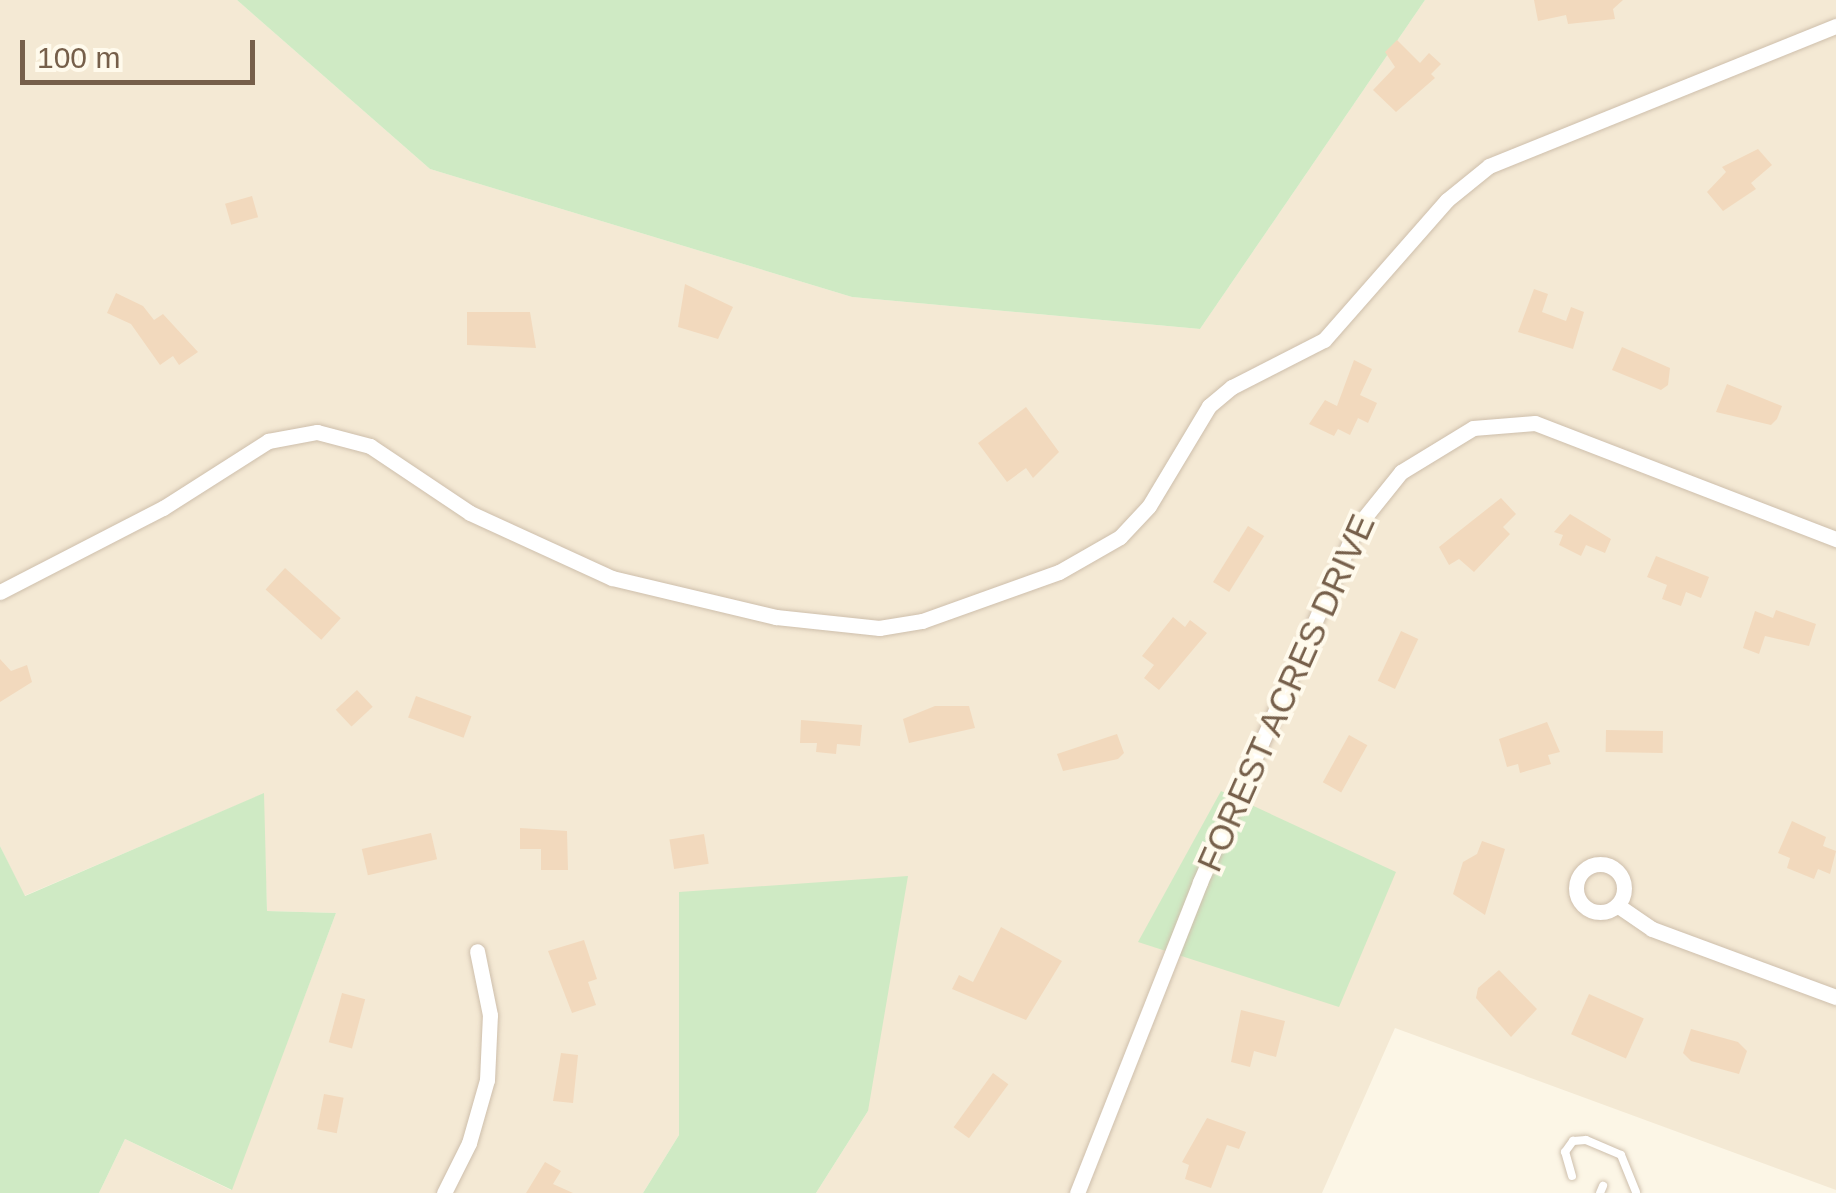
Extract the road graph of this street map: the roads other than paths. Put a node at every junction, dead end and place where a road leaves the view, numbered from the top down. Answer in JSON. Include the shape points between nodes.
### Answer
{"nodes":[{"id":1,"x":1836,"y":26,"type":"edge"},
{"id":2,"x":1836,"y":538,"type":"edge"},
{"id":3,"x":0,"y":592,"type":"edge"},
{"id":4,"x":1617,"y":905,"type":"dead end"},
{"id":5,"x":477,"y":951,"type":"dead end"},
{"id":6,"x":1836,"y":996,"type":"edge"},
{"id":7,"x":1572,"y":1176,"type":"dead end"},
{"id":8,"x":1636,"y":1192,"type":"edge"},
{"id":9,"x":444,"y":1193,"type":"edge"},
{"id":10,"x":1077,"y":1193,"type":"edge"}],
"edges":[{"from":1,"to":3,"type":"street","via":[[1489,166],[1446,200],[1334,330],[1209,406],[1149,506],[1120,537],[1060,572],[922,621],[837,625],[742,611],[612,578],[470,513],[370,446],[318,432],[268,440],[163,508]]},
{"from":2,"to":10,"type":"street","name":"FOREST ACRES DRIVE","via":[[1535,423],[1473,428],[1401,472],[1356,528],[1200,882]]},
{"from":4,"to":6,"type":"street","via":[[1652,929]]},
{"from":5,"to":9,"type":"street","via":[[490,1015],[487,1080],[469,1143]]},
{"from":7,"to":8,"type":"lane","via":[[1565,1152],[1573,1141],[1586,1140],[1621,1155]]}]}
